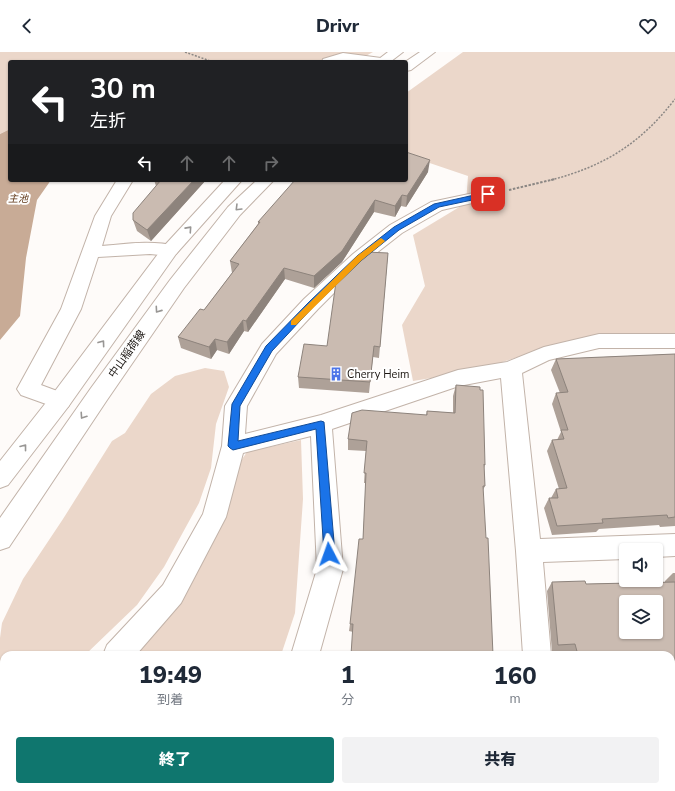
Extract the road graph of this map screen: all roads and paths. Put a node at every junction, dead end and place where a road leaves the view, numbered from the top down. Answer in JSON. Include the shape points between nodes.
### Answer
{"nodes":[{"id":1,"x":185,"y":52,"type":"edge"},
{"id":2,"x":397,"y":52,"type":"edge"},
{"id":3,"x":429,"y":52,"type":"edge"},
{"id":4,"x":207,"y":60,"type":"edge"},
{"id":5,"x":334,"y":60,"type":"edge"},
{"id":6,"x":366,"y":60,"type":"edge"},
{"id":7,"x":384,"y":60,"type":"edge"},
{"id":8,"x":408,"y":66,"type":"edge"},
{"id":9,"x":675,"y":99,"type":"edge"},
{"id":10,"x":123,"y":182,"type":"edge"},
{"id":11,"x":232,"y":182,"type":"edge"},
{"id":12,"x":264,"y":182,"type":"edge"},
{"id":13,"x":488,"y":194,"type":"joint"},
{"id":14,"x":170,"y":250,"type":"junction"},
{"id":15,"x":92,"y":252,"type":"junction"},
{"id":16,"x":675,"y":341,"type":"edge"},
{"id":17,"x":512,"y":369,"type":"junction"},
{"id":18,"x":60,"y":401,"type":"junction"},
{"id":19,"x":321,"y":424,"type":"junction"},
{"id":20,"x":233,"y":446,"type":"junction"},
{"id":21,"x":0,"y":478,"type":"edge"},
{"id":22,"x":0,"y":538,"type":"edge"},
{"id":23,"x":675,"y":545,"type":"edge"},
{"id":24,"x":529,"y":551,"type":"junction"},
{"id":25,"x":121,"y":651,"type":"edge"},
{"id":26,"x":306,"y":651,"type":"edge"},
{"id":27,"x":537,"y":651,"type":"edge"}],
"edges":[{"from":1,"to":4,"type":"path"},
{"from":2,"to":7,"type":"street"},
{"from":3,"to":8,"type":"street"},
{"from":5,"to":6,"type":"street","via":[[343,57]]},
{"from":9,"to":13,"type":"path","via":[[653,128],[619,154],[582,171],[538,184]]},
{"from":10,"to":15,"type":"street","via":[[103,216]]},
{"from":14,"to":11,"type":"street","one_way":true},
{"from":12,"to":22,"type":"street","name":"中山稲荷線","one_way":true,"via":[[234,211],[177,284]]},
{"from":13,"to":20,"type":"street","via":[[437,206],[396,229],[360,258],[311,304],[269,349],[236,406]]},
{"from":14,"to":15,"type":"street","via":[[150,248]]},
{"from":18,"to":14,"type":"street","one_way":true},
{"from":15,"to":18,"type":"street","via":[[71,310],[28,389]]},
{"from":16,"to":17,"type":"street","via":[[600,341],[544,354]]},
{"from":17,"to":19,"type":"street","via":[[458,378]]},
{"from":17,"to":24,"type":"street"},
{"from":21,"to":18,"type":"street","one_way":true},
{"from":19,"to":20,"type":"street"},
{"from":19,"to":26,"type":"street","via":[[330,569]]},
{"from":20,"to":25,"type":"street","via":[[214,517],[172,594]]},
{"from":23,"to":24,"type":"street"},
{"from":24,"to":27,"type":"street"}]}
